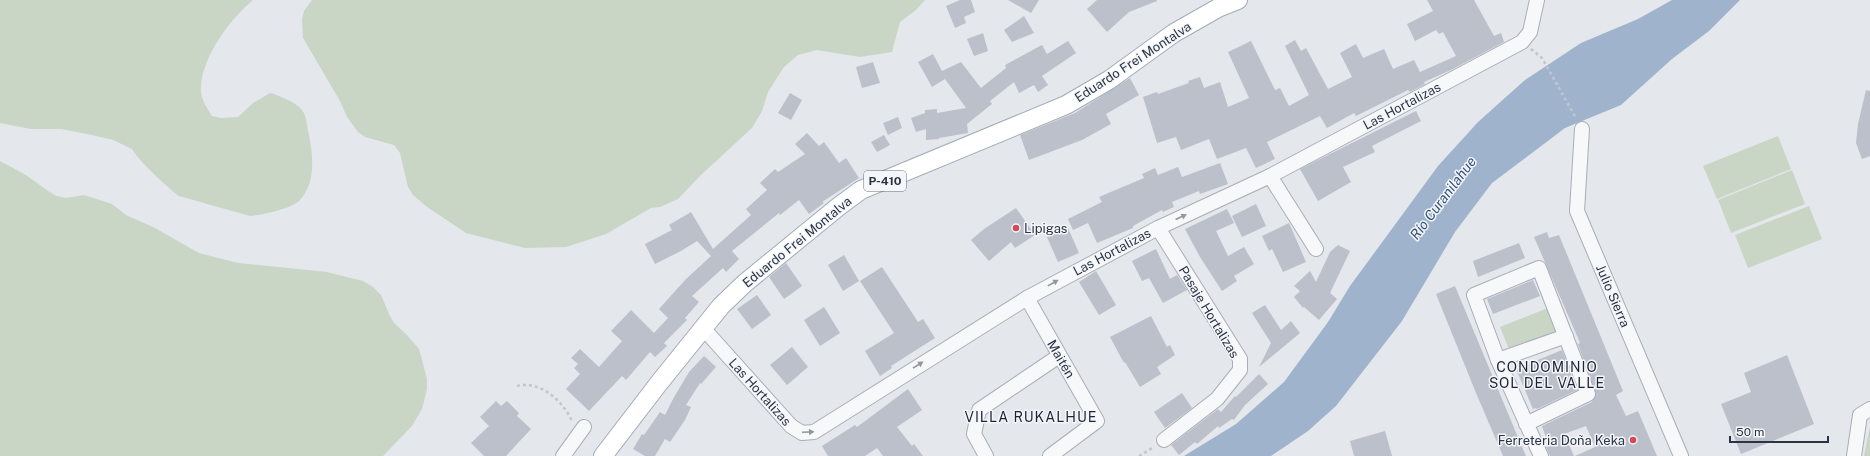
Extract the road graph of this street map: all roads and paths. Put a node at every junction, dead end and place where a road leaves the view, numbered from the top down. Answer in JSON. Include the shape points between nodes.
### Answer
{"nodes":[{"id":1,"x":1238,"y":0,"type":"edge"},
{"id":2,"x":1537,"y":0,"type":"edge"},
{"id":3,"x":1218,"y":4,"type":"edge"},
{"id":4,"x":1542,"y":58,"type":"dead end"},
{"id":5,"x":1582,"y":129,"type":"joint"},
{"id":6,"x":1270,"y":176,"type":"junction"},
{"id":7,"x":1158,"y":228,"type":"junction"},
{"id":8,"x":1316,"y":249,"type":"dead end"},
{"id":9,"x":1027,"y":298,"type":"junction"},
{"id":10,"x":702,"y":328,"type":"junction"},
{"id":11,"x":1566,"y":336,"type":"junction"},
{"id":12,"x":1059,"y":356,"type":"junction"},
{"id":13,"x":1498,"y":360,"type":"junction"},
{"id":14,"x":517,"y":386,"type":"dead end"},
{"id":15,"x":1870,"y":409,"type":"edge"},
{"id":16,"x":572,"y":421,"type":"dead end"},
{"id":17,"x":1526,"y":424,"type":"junction"},
{"id":18,"x":584,"y":427,"type":"dead end"},
{"id":19,"x":1164,"y":440,"type":"joint"},
{"id":20,"x":563,"y":456,"type":"edge"},
{"id":21,"x":603,"y":456,"type":"edge"},
{"id":22,"x":986,"y":456,"type":"edge"},
{"id":23,"x":1050,"y":456,"type":"edge"},
{"id":24,"x":1139,"y":456,"type":"edge"},
{"id":25,"x":1542,"y":456,"type":"edge"},
{"id":26,"x":1682,"y":456,"type":"edge"},
{"id":27,"x":1854,"y":456,"type":"edge"}],
"edges":[{"from":1,"to":3,"type":"main road","name":"Eduardo Frei Montalva","number":"P-410"},
{"from":2,"to":6,"type":"street","name":"Las Hortalizas","via":[[1530,32],[1522,42]]},
{"from":3,"to":10,"type":"main road","name":"Eduardo Frei Montalva","number":"P-410","via":[[1109,80],[1066,105],[861,190],[745,283]]},
{"from":4,"to":5,"type":"path"},
{"from":5,"to":26,"type":"street","name":"Julio Sierra","via":[[1577,211]]},
{"from":7,"to":6,"type":"street","name":"Las Hortalizas","one_way":true},
{"from":6,"to":8,"type":"street"},
{"from":9,"to":7,"type":"street","name":"Las Hortalizas","one_way":true},
{"from":7,"to":19,"type":"street","name":"Pasaje Hortalizas","via":[[1240,359],[1240,370],[1217,399]]},
{"from":10,"to":9,"type":"street","name":"Las Hortalizas","one_way":true,"via":[[791,426],[802,433],[808,433],[820,429]]},
{"from":9,"to":12,"type":"street","name":"Maitén"},
{"from":10,"to":21,"type":"main road","name":"Eduardo Frei Montalva","number":"P-410"},
{"from":11,"to":13,"type":"street"},
{"from":11,"to":13,"type":"street","via":[[1539,268],[1474,295]]},
{"from":11,"to":17,"type":"street","via":[[1588,394]]},
{"from":12,"to":22,"type":"street","via":[[979,410],[974,434]]},
{"from":12,"to":23,"type":"street","name":"Maitén","via":[[1097,421]]},
{"from":13,"to":17,"type":"street"},
{"from":14,"to":16,"type":"path","via":[[534,386],[548,393],[567,410]]},
{"from":15,"to":27,"type":"street","via":[[1860,415]]},
{"from":17,"to":25,"type":"street"},
{"from":18,"to":20,"type":"street"},
{"from":19,"to":24,"type":"path"}]}
